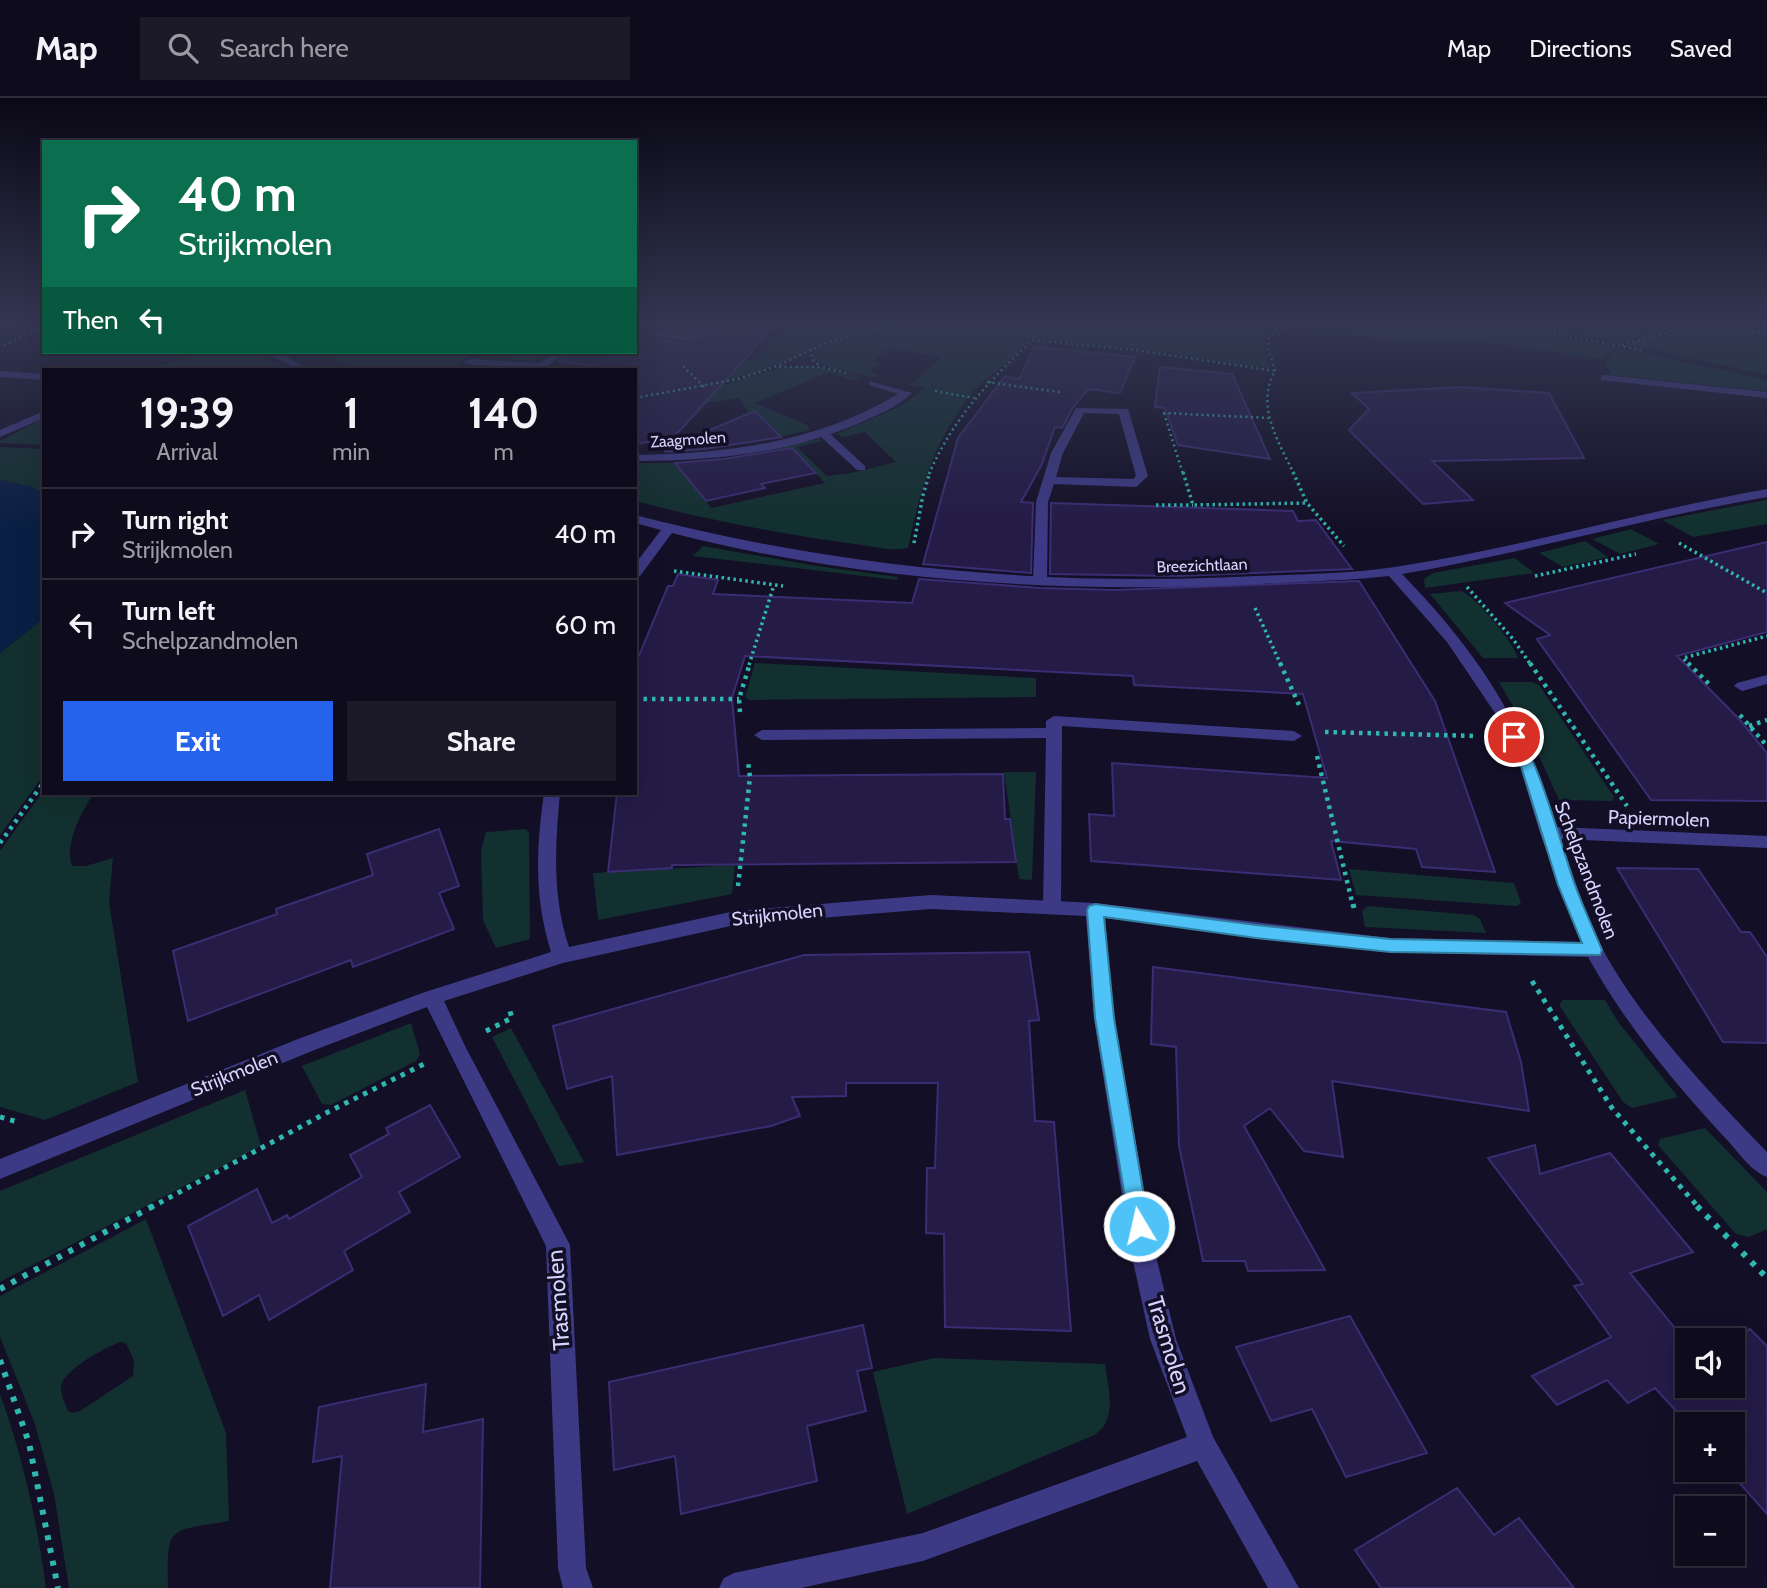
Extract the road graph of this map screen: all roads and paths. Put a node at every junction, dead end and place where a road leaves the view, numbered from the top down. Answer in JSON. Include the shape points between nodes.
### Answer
{"nodes":[{"id":1,"x":675,"y":392,"type":"edge"},
{"id":2,"x":901,"y":392,"type":"edge"},
{"id":3,"x":910,"y":392,"type":"edge"},
{"id":4,"x":940,"y":392,"type":"edge"},
{"id":5,"x":1064,"y":392,"type":"edge"},
{"id":6,"x":1734,"y":392,"type":"edge"},
{"id":7,"x":906,"y":393,"type":"junction"},
{"id":8,"x":1767,"y":395,"type":"edge"},
{"id":9,"x":637,"y":398,"type":"edge"},
{"id":10,"x":974,"y":398,"type":"dead end"},
{"id":11,"x":1080,"y":410,"type":"junction"},
{"id":12,"x":1124,"y":411,"type":"junction"},
{"id":13,"x":1164,"y":413,"type":"junction"},
{"id":14,"x":42,"y":415,"type":"edge"},
{"id":15,"x":1270,"y":418,"type":"dead end"},
{"id":16,"x":823,"y":433,"type":"junction"},
{"id":17,"x":0,"y":434,"type":"edge"},
{"id":18,"x":637,"y":458,"type":"edge"},
{"id":19,"x":861,"y":468,"type":"dead end"},
{"id":20,"x":1050,"y":480,"type":"junction"},
{"id":21,"x":1767,"y":493,"type":"edge"},
{"id":22,"x":1307,"y":503,"type":"dead end"},
{"id":23,"x":637,"y":520,"type":"edge"},
{"id":24,"x":669,"y":530,"type":"junction"},
{"id":25,"x":1679,"y":543,"type":"dead end"},
{"id":26,"x":637,"y":570,"type":"edge"},
{"id":27,"x":1393,"y":572,"type":"junction"},
{"id":28,"x":1040,"y":581,"type":"junction"},
{"id":29,"x":1466,"y":587,"type":"dead end"},
{"id":30,"x":1767,"y":593,"type":"edge"},
{"id":31,"x":1252,"y":602,"type":"dead end"},
{"id":32,"x":1767,"y":679,"type":"edge"},
{"id":33,"x":1742,"y":686,"type":"dead end"},
{"id":34,"x":637,"y":699,"type":"edge"},
{"id":35,"x":738,"y":699,"type":"dead end"},
{"id":36,"x":1300,"y":708,"type":"dead end"},
{"id":37,"x":1767,"y":720,"type":"edge"},
{"id":38,"x":1749,"y":726,"type":"dead end"},
{"id":39,"x":1324,"y":732,"type":"dead end"},
{"id":40,"x":1054,"y":733,"type":"junction"},
{"id":41,"x":762,"y":735,"type":"dead end"},
{"id":42,"x":1294,"y":736,"type":"dead end"},
{"id":43,"x":1514,"y":737,"type":"junction"},
{"id":44,"x":1315,"y":751,"type":"dead end"},
{"id":45,"x":42,"y":785,"type":"edge"},
{"id":46,"x":552,"y":795,"type":"edge"},
{"id":47,"x":1549,"y":833,"type":"junction"},
{"id":48,"x":1648,"y":838,"type":"junction"},
{"id":49,"x":1767,"y":842,"type":"edge"},
{"id":50,"x":0,"y":843,"type":"edge"},
{"id":51,"x":1052,"y":907,"type":"junction"},
{"id":52,"x":1095,"y":910,"type":"junction"},
{"id":53,"x":1363,"y":942,"type":"junction"},
{"id":54,"x":1514,"y":948,"type":"junction"},
{"id":55,"x":1594,"y":950,"type":"junction"},
{"id":56,"x":562,"y":956,"type":"junction"},
{"id":57,"x":498,"y":976,"type":"junction"},
{"id":58,"x":432,"y":997,"type":"junction"},
{"id":59,"x":455,"y":1048,"type":"junction"},
{"id":60,"x":1767,"y":1167,"type":"edge"},
{"id":61,"x":0,"y":1169,"type":"edge"},
{"id":62,"x":1767,"y":1278,"type":"edge"},
{"id":63,"x":0,"y":1289,"type":"edge"},
{"id":64,"x":0,"y":1360,"type":"edge"},
{"id":65,"x":1203,"y":1446,"type":"junction"},
{"id":66,"x":58,"y":1588,"type":"edge"},
{"id":67,"x":578,"y":1588,"type":"edge"},
{"id":68,"x":734,"y":1588,"type":"edge"},
{"id":69,"x":1284,"y":1588,"type":"edge"}],
"edges":[{"from":1,"to":9,"type":"path"},
{"from":2,"to":7,"type":"street"},
{"from":3,"to":7,"type":"path"},
{"from":4,"to":10,"type":"path"},
{"from":5,"to":11,"type":"path","via":[[1084,394]]},
{"from":6,"to":8,"type":"street"},
{"from":7,"to":16,"type":"street","name":"Zaagmolen","via":[[880,411]]},
{"from":11,"to":12,"type":"street"},
{"from":11,"to":20,"type":"street","via":[[1057,453]]},
{"from":12,"to":13,"type":"path"},
{"from":12,"to":20,"type":"street","via":[[1142,476],[1136,483]]},
{"from":13,"to":15,"type":"path"},
{"from":13,"to":22,"type":"path","via":[[1193,505]]},
{"from":14,"to":17,"type":"street"},
{"from":16,"to":18,"type":"street","name":"Zaagmolen","via":[[706,456]]},
{"from":16,"to":19,"type":"street"},
{"from":20,"to":28,"type":"street","via":[[1042,502]]},
{"from":21,"to":27,"type":"street","name":"Breezichtlaan","via":[[1636,517],[1502,552]]},
{"from":23,"to":24,"type":"street","name":"Breezichtlaan"},
{"from":24,"to":26,"type":"street"},
{"from":24,"to":28,"type":"street","name":"Breezichtlaan","via":[[870,565]]},
{"from":25,"to":30,"type":"path"},
{"from":27,"to":28,"type":"street","name":"Breezichtlaan","via":[[1186,583]]},
{"from":27,"to":43,"type":"street","name":"Schelpzandmolen","via":[[1450,635]]},
{"from":29,"to":48,"type":"path","via":[[1546,684]]},
{"from":31,"to":36,"type":"path"},
{"from":32,"to":33,"type":"street"},
{"from":34,"to":35,"type":"path"},
{"from":37,"to":38,"type":"path"},
{"from":39,"to":43,"type":"path"},
{"from":40,"to":41,"type":"street"},
{"from":40,"to":42,"type":"street","via":[[1054,721]]},
{"from":40,"to":51,"type":"street"},
{"from":43,"to":47,"type":"street","name":"Schelpzandmolen"},
{"from":44,"to":53,"type":"path"},
{"from":45,"to":50,"type":"path"},
{"from":46,"to":56,"type":"street","via":[[545,861],[550,919]]},
{"from":47,"to":48,"type":"street","name":"Papiermolen"},
{"from":47,"to":55,"type":"street","name":"Schelpzandmolen"},
{"from":48,"to":49,"type":"street","name":"Papiermolen"},
{"from":51,"to":52,"type":"street","name":"Strijkmolen"},
{"from":51,"to":56,"type":"street","name":"Strijkmolen","via":[[931,902],[779,912],[718,920]]},
{"from":52,"to":53,"type":"street","name":"Strijkmolen"},
{"from":52,"to":65,"type":"street","name":"Trasmolen","via":[[1104,1018],[1143,1252],[1163,1339]]},
{"from":53,"to":54,"type":"street","name":"Strijkmolen"},
{"from":54,"to":55,"type":"street","name":"Strijkmolen"},
{"from":54,"to":62,"type":"path","via":[[1572,1048],[1625,1124]]},
{"from":55,"to":60,"type":"street","name":"Schelpzandmolen","via":[[1644,1028],[1713,1112]]},
{"from":56,"to":57,"type":"street","name":"Strijkmolen"},
{"from":57,"to":58,"type":"street","name":"Strijkmolen"},
{"from":57,"to":59,"type":"path","via":[[512,1018]]},
{"from":58,"to":59,"type":"street","name":"Trasmolen"},
{"from":58,"to":61,"type":"street","name":"Strijkmolen"},
{"from":59,"to":63,"type":"path"},
{"from":59,"to":67,"type":"street","name":"Trasmolen","via":[[558,1245],[572,1568]]},
{"from":64,"to":66,"type":"path","via":[[43,1502]]},
{"from":65,"to":68,"type":"street","via":[[923,1547]]},
{"from":65,"to":69,"type":"street","name":"Trasmolen"}]}
